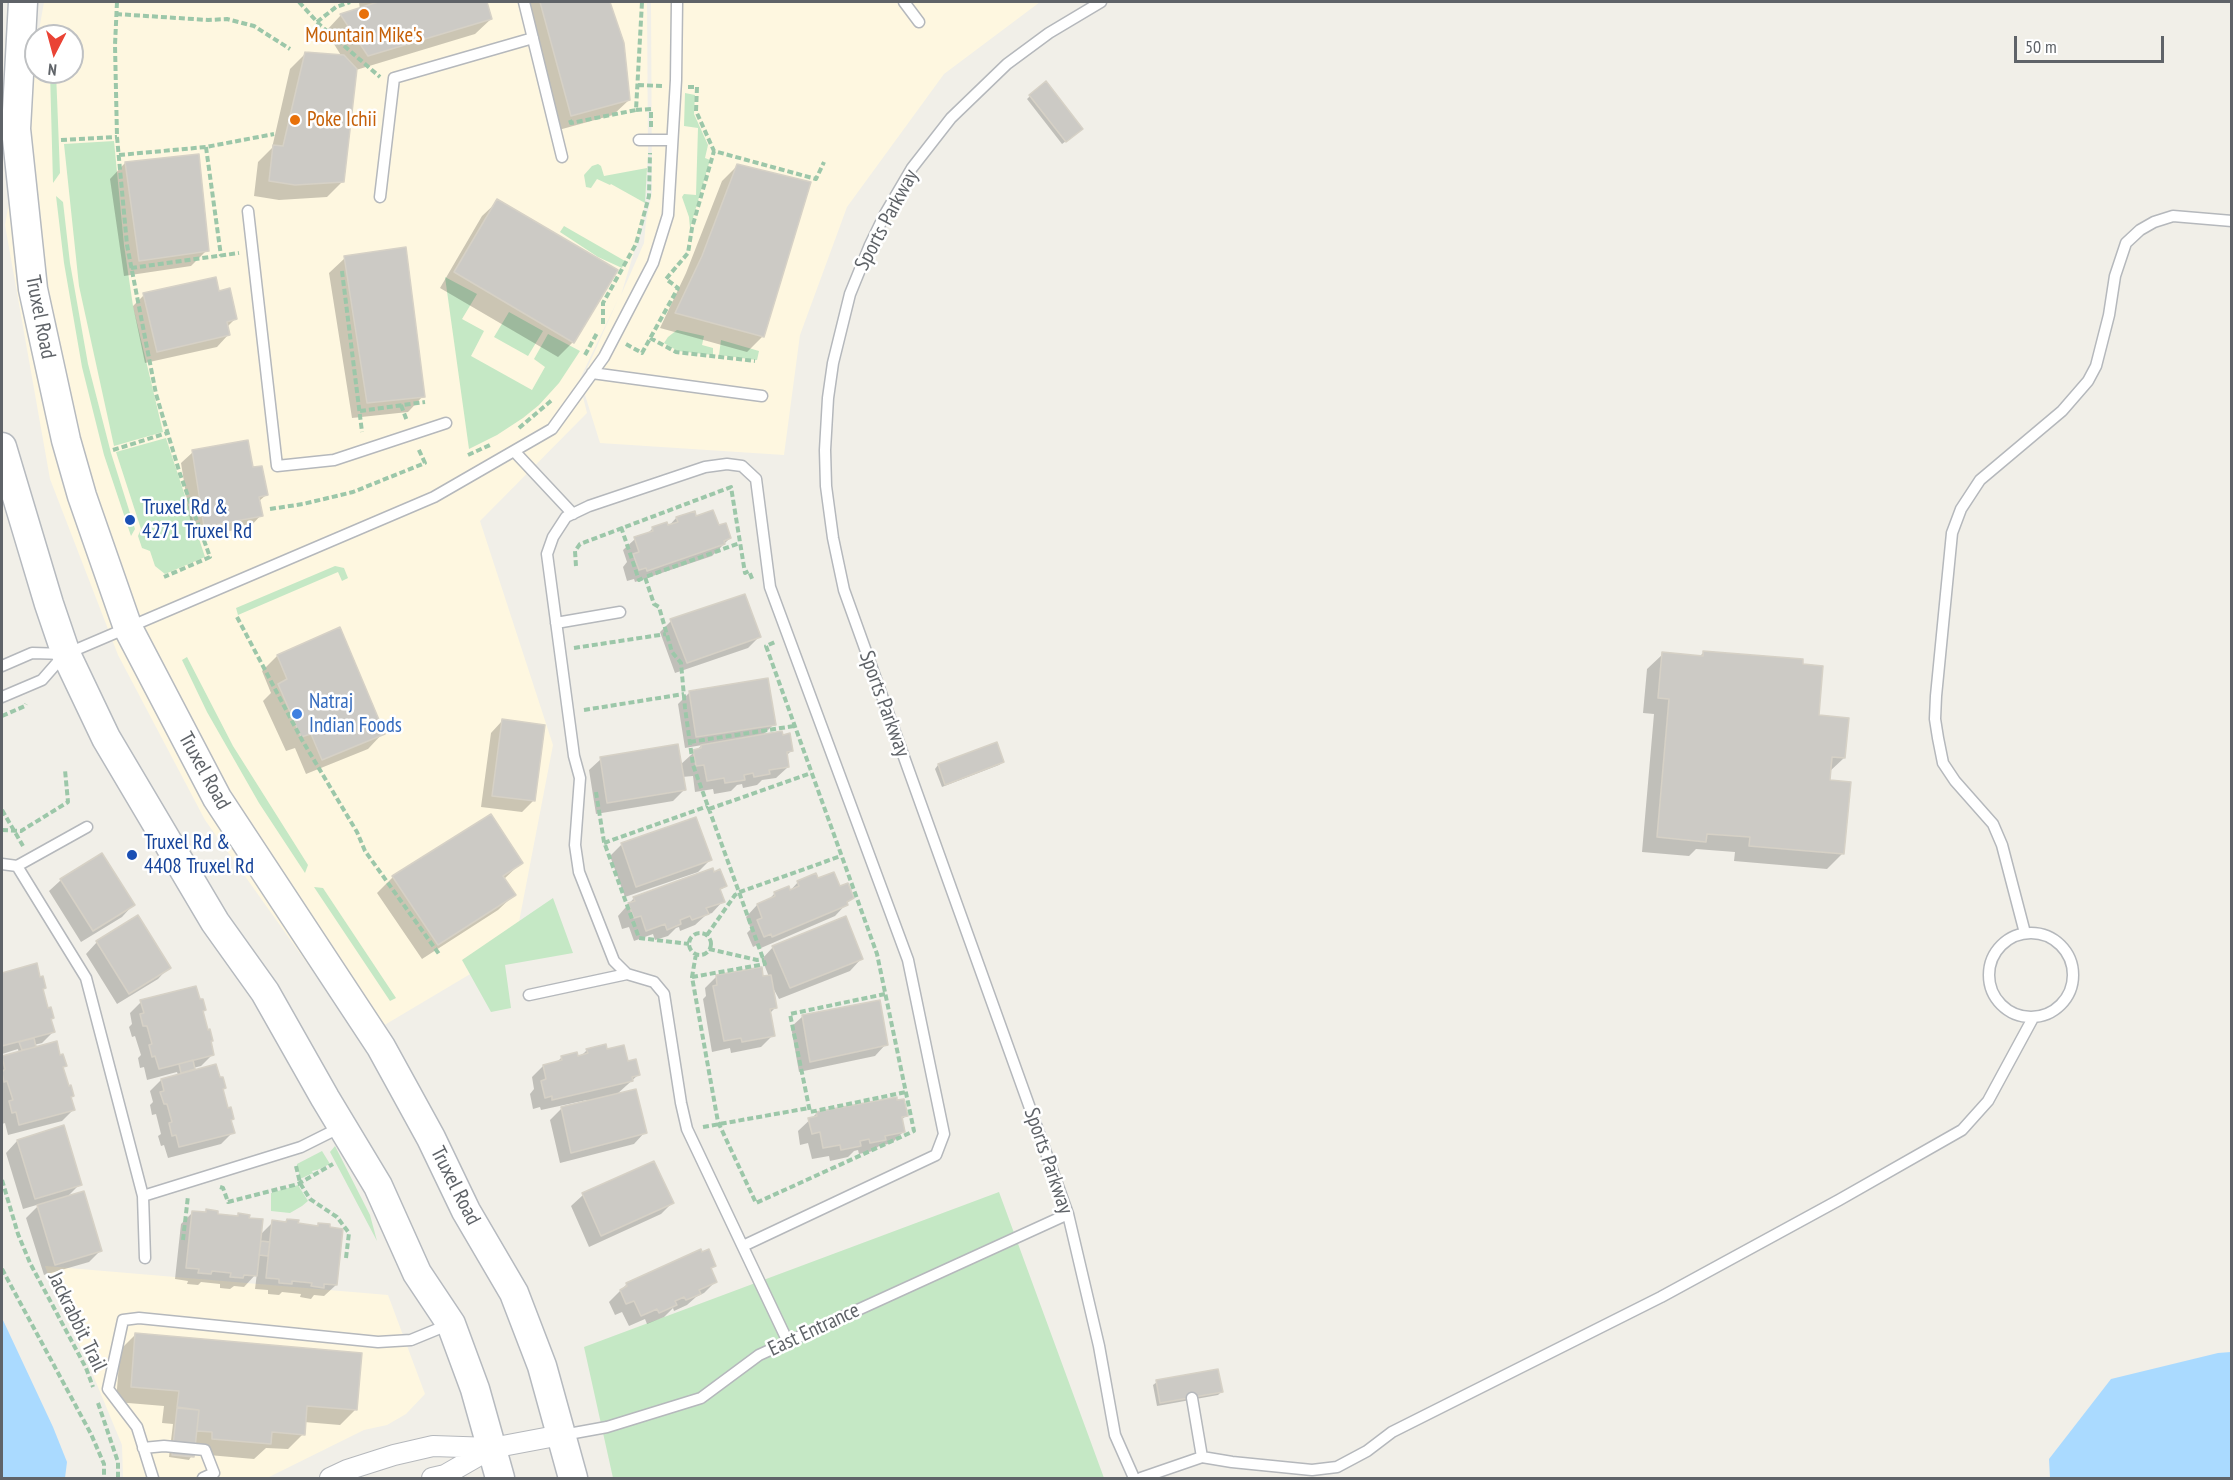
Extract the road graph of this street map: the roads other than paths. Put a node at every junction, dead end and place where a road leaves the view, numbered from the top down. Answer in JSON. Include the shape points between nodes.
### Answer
{"nodes":[{"id":1,"x":23,"y":2,"type":"edge"},
{"id":2,"x":524,"y":2,"type":"edge"},
{"id":3,"x":677,"y":2,"type":"edge"},
{"id":4,"x":904,"y":2,"type":"edge"},
{"id":5,"x":1101,"y":2,"type":"edge"},
{"id":6,"x":919,"y":22,"type":"dead end"},
{"id":7,"x":532,"y":38,"type":"junction"},
{"id":8,"x":644,"y":140,"type":"road end"},
{"id":9,"x":672,"y":140,"type":"junction"},
{"id":10,"x":562,"y":156,"type":"dead end"},
{"id":11,"x":380,"y":197,"type":"dead end"},
{"id":12,"x":248,"y":211,"type":"dead end"},
{"id":13,"x":2232,"y":221,"type":"edge"},
{"id":14,"x":592,"y":374,"type":"junction"},
{"id":15,"x":762,"y":396,"type":"dead end"},
{"id":16,"x":446,"y":423,"type":"dead end"},
{"id":17,"x":2,"y":447,"type":"edge"},
{"id":18,"x":514,"y":451,"type":"junction"},
{"id":19,"x":573,"y":514,"type":"junction"},
{"id":20,"x":620,"y":612,"type":"dead end"},
{"id":21,"x":556,"y":623,"type":"junction"},
{"id":22,"x":128,"y":628,"type":"junction"},
{"id":23,"x":66,"y":654,"type":"junction"},
{"id":24,"x":2,"y":666,"type":"edge"},
{"id":25,"x":2,"y":697,"type":"edge"},
{"id":26,"x":87,"y":827,"type":"dead end"},
{"id":27,"x":2,"y":864,"type":"edge"},
{"id":28,"x":17,"y":866,"type":"junction"},
{"id":29,"x":2025,"y":933,"type":"junction"},
{"id":30,"x":627,"y":974,"type":"junction"},
{"id":31,"x":529,"y":994,"type":"dead end"},
{"id":32,"x":2033,"y":1018,"type":"junction"},
{"id":33,"x":342,"y":1126,"type":"junction"},
{"id":34,"x":143,"y":1196,"type":"junction"},
{"id":35,"x":1068,"y":1214,"type":"junction"},
{"id":36,"x":743,"y":1246,"type":"junction"},
{"id":37,"x":145,"y":1258,"type":"dead end"},
{"id":38,"x":451,"y":1324,"type":"junction"},
{"id":39,"x":788,"y":1342,"type":"junction"},
{"id":40,"x":1192,"y":1398,"type":"dead end"},
{"id":41,"x":561,"y":1435,"type":"junction"},
{"id":42,"x":143,"y":1448,"type":"junction"},
{"id":43,"x":492,"y":1448,"type":"junction"},
{"id":44,"x":1202,"y":1457,"type":"junction"},
{"id":45,"x":153,"y":1479,"type":"edge"},
{"id":46,"x":203,"y":1479,"type":"edge"},
{"id":47,"x":330,"y":1479,"type":"edge"},
{"id":48,"x":432,"y":1479,"type":"edge"},
{"id":49,"x":500,"y":1479,"type":"edge"},
{"id":50,"x":573,"y":1479,"type":"edge"},
{"id":51,"x":1134,"y":1479,"type":"edge"},
{"id":52,"x":1141,"y":1479,"type":"edge"}],
"edges":[{"from":1,"to":22,"type":"main road","name":"Truxel Road","via":[[16,129],[33,289],[81,496]]},
{"from":2,"to":7,"type":"lane"},
{"from":3,"to":9,"type":"lane"},
{"from":4,"to":6,"type":"lane"},
{"from":5,"to":35,"type":"lane","name":"Sports Parkway","via":[[1007,64],[951,118],[912,168],[885,214],[850,294],[833,363],[825,450],[833,538],[844,590]]},
{"from":7,"to":10,"type":"lane"},
{"from":7,"to":11,"type":"lane","via":[[394,78]]},
{"from":8,"to":9,"type":"lane"},
{"from":9,"to":14,"type":"lane","via":[[668,215],[653,262]]},
{"from":12,"to":16,"type":"lane","via":[[277,466],[334,460]]},
{"from":13,"to":29,"type":"lane","via":[[2173,216],[2140,230],[2126,243],[2096,366],[2088,381],[2062,411],[1980,480],[1961,509],[1953,533],[1936,696],[1938,738],[1943,763],[1993,824]]},
{"from":14,"to":15,"type":"lane"},
{"from":14,"to":18,"type":"lane","via":[[552,429]]},
{"from":17,"to":23,"type":"main road"},
{"from":18,"to":19,"type":"lane"},
{"from":18,"to":22,"type":"lane","via":[[434,497]]},
{"from":19,"to":21,"type":"lane","via":[[566,517],[553,537],[547,554]]},
{"from":19,"to":36,"type":"lane","via":[[705,467],[742,466],[756,479],[770,587],[908,960],[944,1134],[936,1155]]},
{"from":20,"to":21,"type":"lane"},
{"from":21,"to":30,"type":"lane","via":[[580,778],[575,845],[579,872],[614,962]]},
{"from":22,"to":23,"type":"lane"},
{"from":22,"to":41,"type":"main road","name":"Truxel Road","via":[[217,798],[381,1047],[431,1137],[466,1211],[514,1293],[542,1366]]},
{"from":23,"to":24,"type":"lane","via":[[32,653]]},
{"from":23,"to":25,"type":"lane","via":[[42,680]]},
{"from":23,"to":33,"type":"main road","via":[[106,738],[215,921],[265,992]]},
{"from":26,"to":28,"type":"lane"},
{"from":27,"to":28,"type":"lane"},
{"from":28,"to":34,"type":"lane","via":[[86,978]]},
{"from":29,"to":32,"type":"lane","via":[[1999,948],[1992,959],[1990,987],[1999,1003],[2018,1016]]},
{"from":29,"to":32,"type":"lane","via":[[2053,939],[2065,949],[2073,971],[2071,991],[2064,1003]]},
{"from":30,"to":31,"type":"lane"},
{"from":30,"to":36,"type":"lane","via":[[654,982],[664,994],[687,1129]]},
{"from":32,"to":44,"type":"lane","via":[[1988,1101],[1962,1130],[1652,1302],[1392,1432],[1337,1467],[1312,1470]]},
{"from":33,"to":34,"type":"lane","via":[[301,1148]]},
{"from":33,"to":38,"type":"main road","via":[[378,1186],[417,1273]]},
{"from":34,"to":37,"type":"lane"},
{"from":35,"to":39,"type":"lane","name":"East Entrance"},
{"from":35,"to":51,"type":"lane","name":"Sports Parkway","via":[[1115,1435]]},
{"from":36,"to":39,"type":"lane"},
{"from":38,"to":42,"type":"lane","via":[[411,1340],[378,1342],[139,1318],[123,1320],[108,1389],[137,1427]]},
{"from":38,"to":43,"type":"main road"},
{"from":39,"to":41,"type":"lane","name":"East Entrance","via":[[759,1355],[701,1398],[607,1427]]},
{"from":40,"to":44,"type":"lane"},
{"from":41,"to":43,"type":"street"},
{"from":41,"to":50,"type":"main road","name":"Truxel Road"},
{"from":42,"to":45,"type":"lane"},
{"from":42,"to":46,"type":"lane","via":[[205,1450],[214,1473]]},
{"from":43,"to":47,"type":"street","via":[[433,1446],[347,1470]]},
{"from":43,"to":48,"type":"street"},
{"from":43,"to":49,"type":"main road"},
{"from":44,"to":52,"type":"lane"}]}
